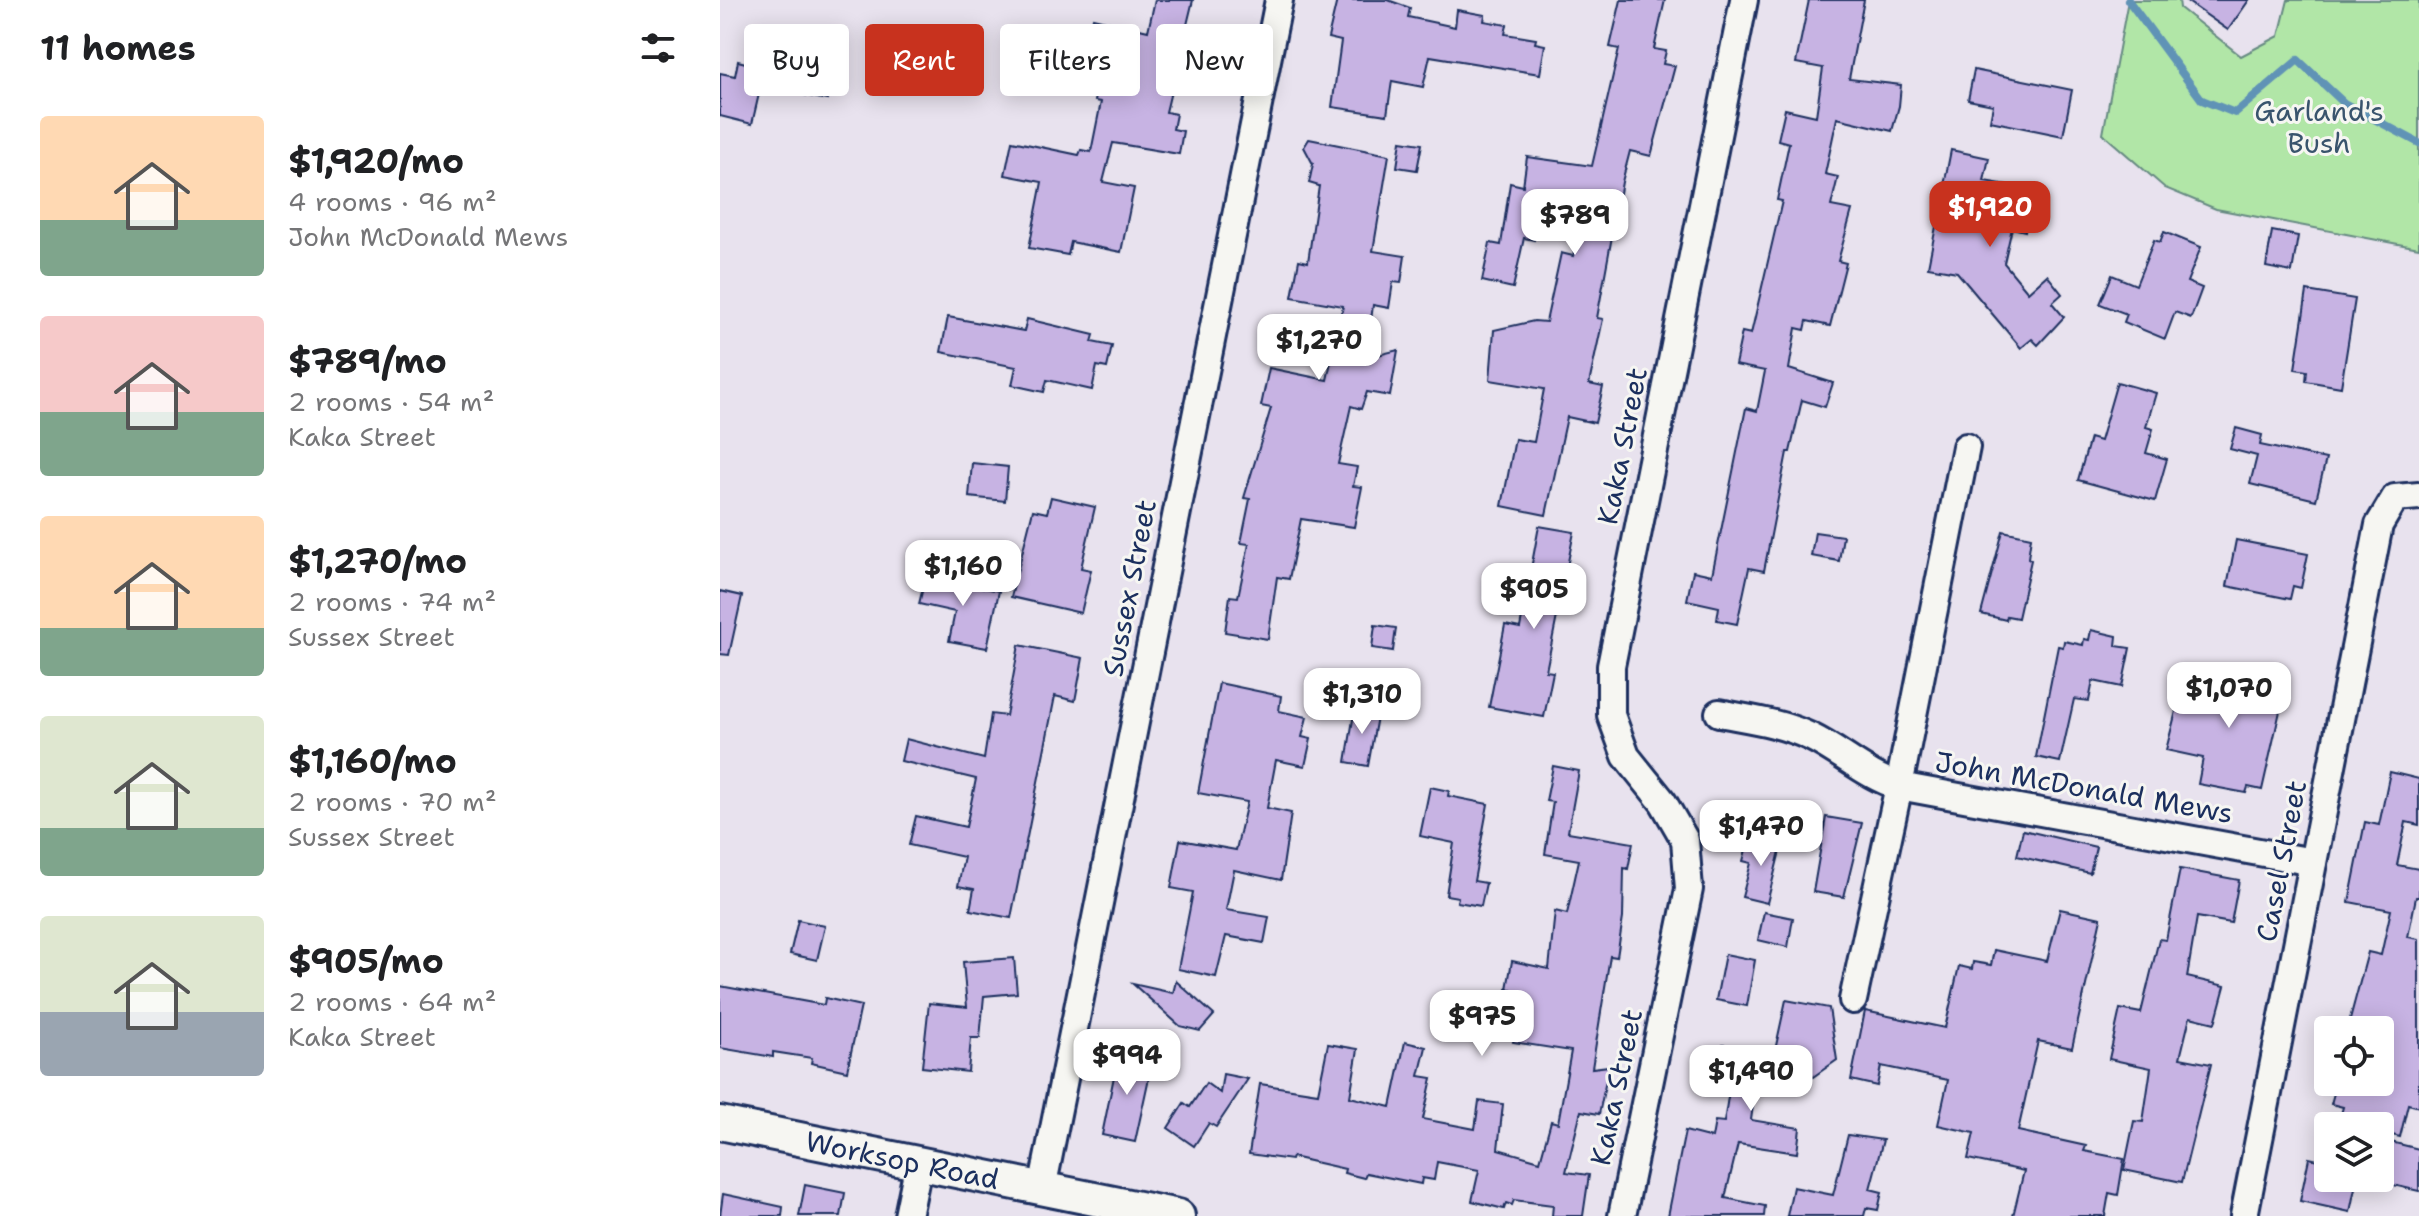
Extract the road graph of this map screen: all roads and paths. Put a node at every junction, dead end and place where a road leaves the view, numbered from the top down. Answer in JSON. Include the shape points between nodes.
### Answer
{"nodes":[{"id":1,"x":1279,"y":0,"type":"edge"},
{"id":2,"x":1744,"y":0,"type":"edge"},
{"id":3,"x":1966,"y":447,"type":"dead end"},
{"id":4,"x":2419,"y":496,"type":"edge"},
{"id":5,"x":1719,"y":713,"type":"dead end"},
{"id":6,"x":1899,"y":786,"type":"junction"},
{"id":7,"x":2313,"y":862,"type":"junction"},
{"id":8,"x":1853,"y":1000,"type":"dead end"},
{"id":9,"x":720,"y":1123,"type":"edge"},
{"id":10,"x":919,"y":1162,"type":"junction"},
{"id":11,"x":1042,"y":1189,"type":"junction"},
{"id":12,"x":908,"y":1216,"type":"edge"},
{"id":13,"x":1178,"y":1216,"type":"edge"},
{"id":14,"x":1622,"y":1216,"type":"edge"},
{"id":15,"x":2244,"y":1216,"type":"edge"}],
"edges":[{"from":1,"to":11,"type":"street","name":"Sussex Street"},
{"from":2,"to":14,"type":"street","name":"Kaka Street","via":[[1611,666],[1611,715],[1626,756],[1685,840],[1689,889]]},
{"from":3,"to":6,"type":"street","name":"John McDonald Mews"},
{"from":4,"to":7,"type":"street","name":"Casel Street","via":[[2395,498],[2379,525]]},
{"from":5,"to":6,"type":"street","via":[[1808,736]]},
{"from":6,"to":7,"type":"street","name":"John McDonald Mews"},
{"from":6,"to":8,"type":"street"},
{"from":7,"to":15,"type":"street","name":"Casel Street"},
{"from":9,"to":10,"type":"street","name":"Worksop Road"},
{"from":10,"to":11,"type":"street","name":"Worksop Road"},
{"from":10,"to":12,"type":"street"},
{"from":11,"to":13,"type":"street","name":"Worksop Road"}]}
